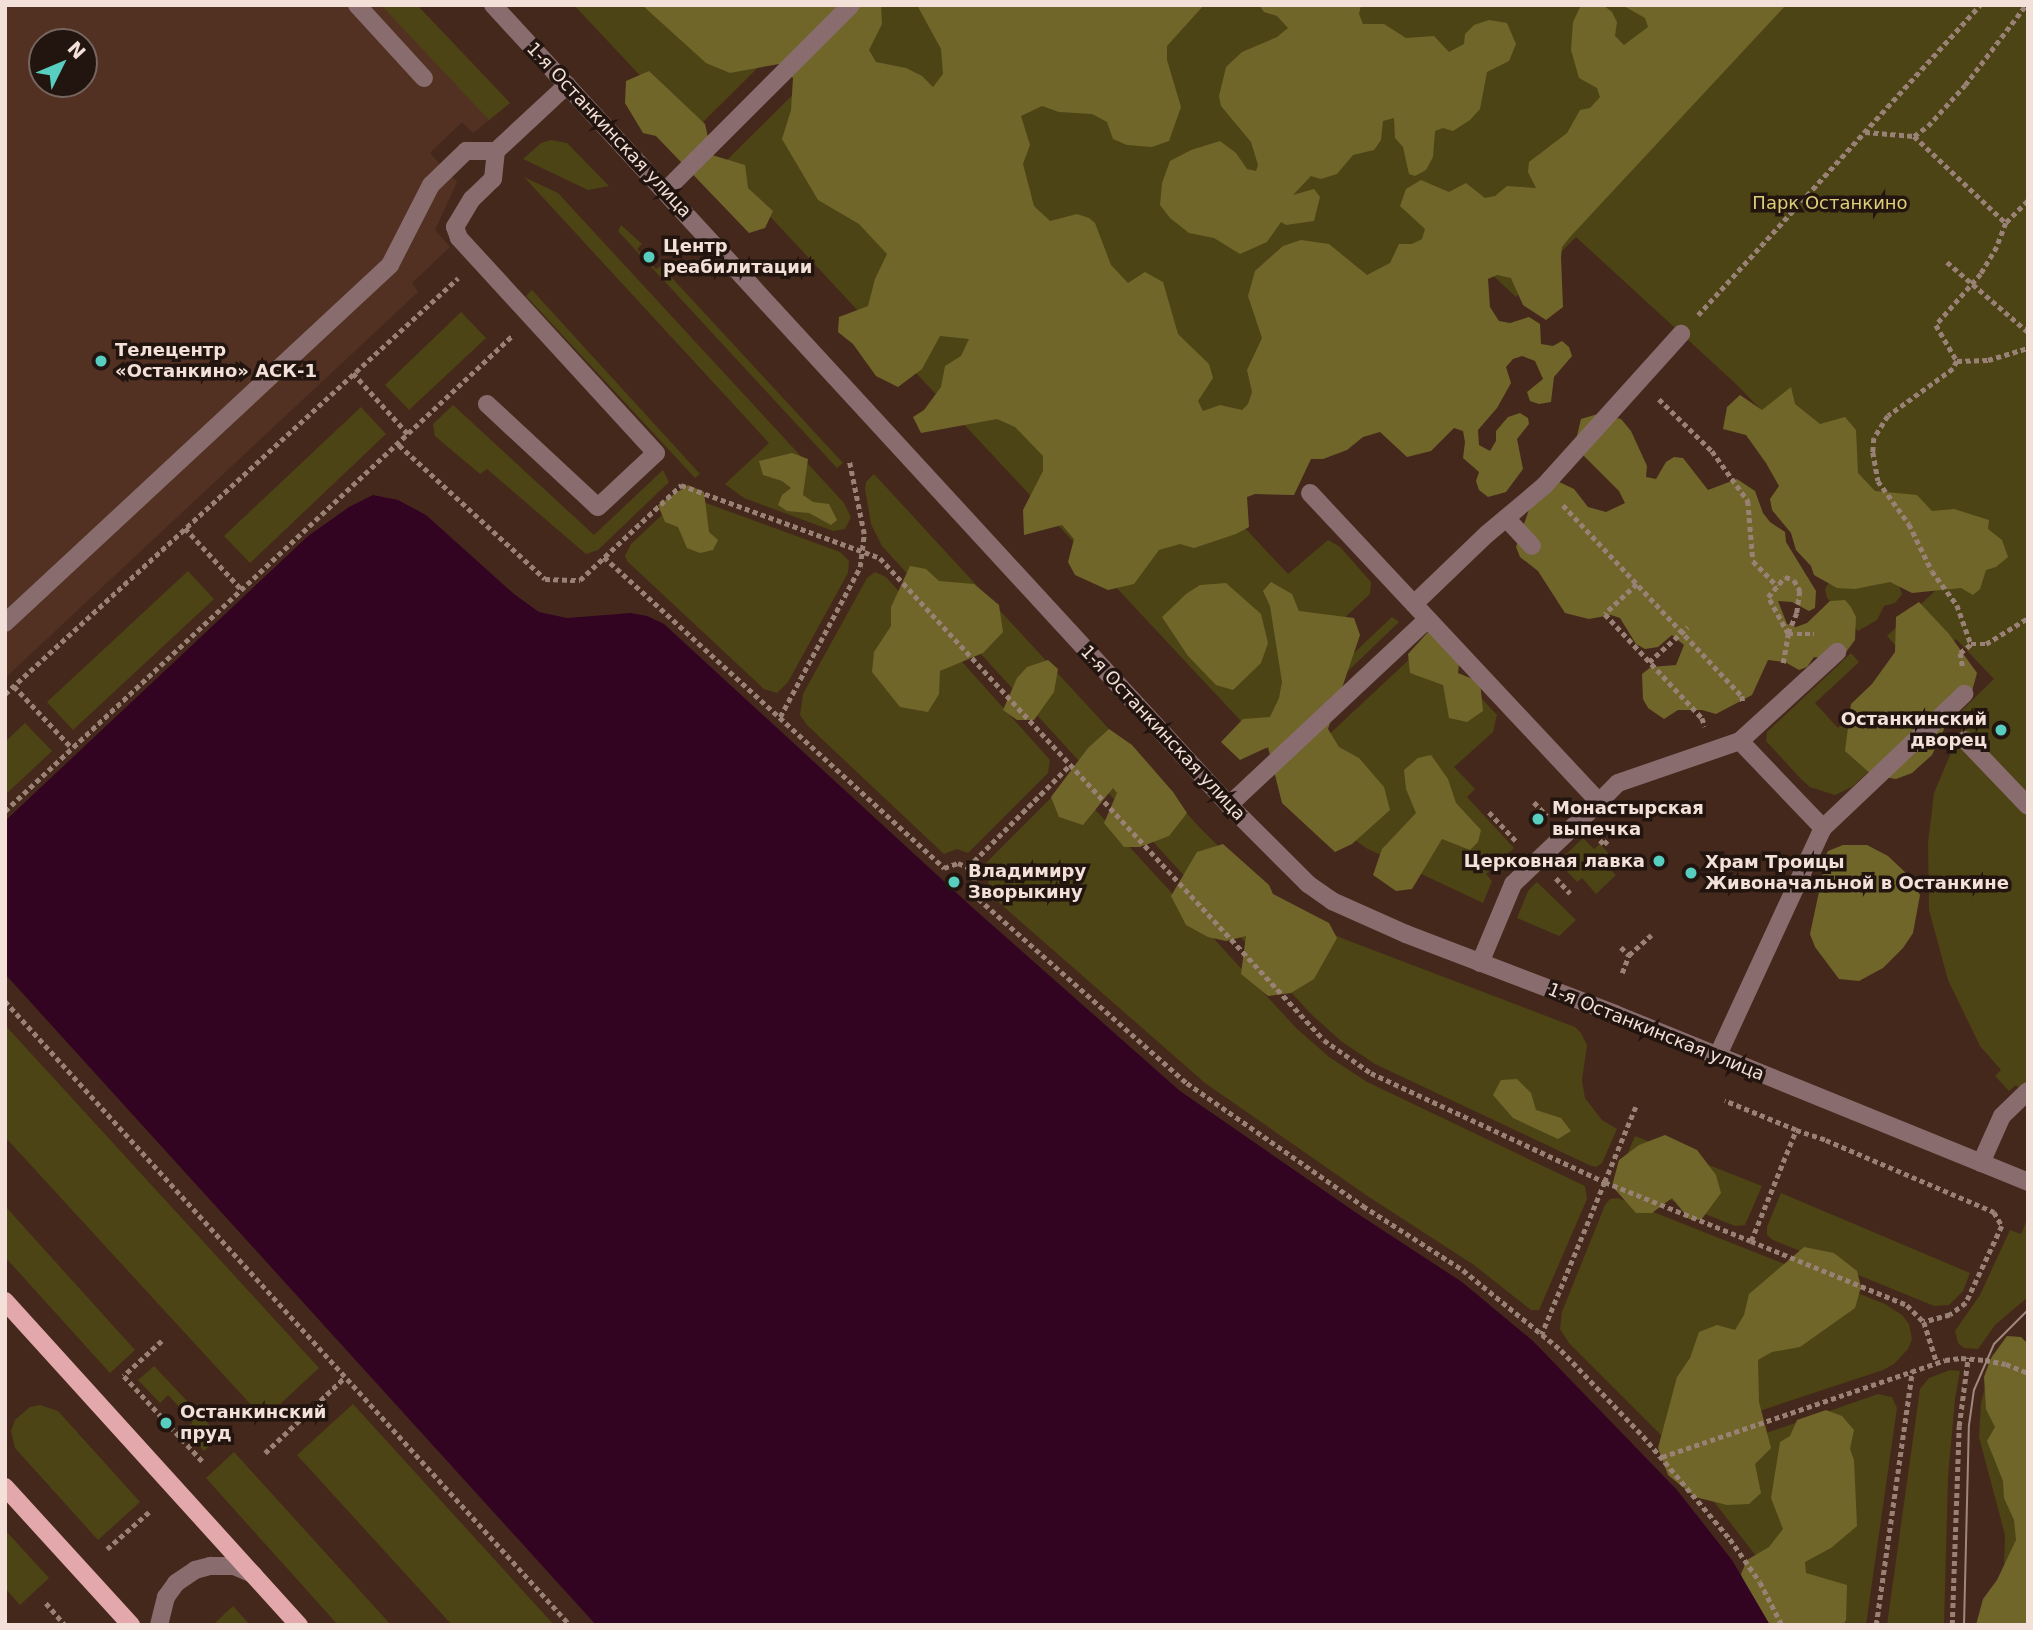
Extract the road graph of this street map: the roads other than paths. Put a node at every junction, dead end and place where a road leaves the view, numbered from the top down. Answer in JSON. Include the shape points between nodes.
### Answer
{"nodes":[{"id":1,"x":357,"y":5,"type":"edge"},
{"id":2,"x":493,"y":5,"type":"edge"},
{"id":3,"x":851,"y":5,"type":"edge"},
{"id":4,"x":424,"y":78,"type":"dead end"},
{"id":5,"x":567,"y":85,"type":"junction"},
{"id":6,"x":496,"y":151,"type":"junction"},
{"id":7,"x":665,"y":191,"type":"junction"},
{"id":8,"x":1681,"y":334,"type":"road end"},
{"id":9,"x":487,"y":404,"type":"dead end"},
{"id":10,"x":1310,"y":493,"type":"dead end"},
{"id":11,"x":1506,"y":519,"type":"junction"},
{"id":12,"x":1532,"y":546,"type":"dead end"},
{"id":13,"x":1414,"y":604,"type":"junction"},
{"id":14,"x":1428,"y":619,"type":"junction"},
{"id":15,"x":5,"y":623,"type":"edge"},
{"id":16,"x":1837,"y":652,"type":"dead end"},
{"id":17,"x":1964,"y":694,"type":"dead end"},
{"id":18,"x":1744,"y":737,"type":"junction"},
{"id":19,"x":1965,"y":740,"type":"dead end"},
{"id":20,"x":1599,"y":802,"type":"junction"},
{"id":21,"x":1229,"y":805,"type":"junction"},
{"id":22,"x":2028,"y":806,"type":"edge"},
{"id":23,"x":1823,"y":828,"type":"junction"},
{"id":24,"x":1480,"y":963,"type":"junction"},
{"id":25,"x":1718,"y":1055,"type":"junction"},
{"id":26,"x":2028,"y":1091,"type":"edge"},
{"id":27,"x":1982,"y":1163,"type":"junction"},
{"id":28,"x":2028,"y":1182,"type":"edge"},
{"id":29,"x":5,"y":1301,"type":"edge"},
{"id":30,"x":5,"y":1487,"type":"edge"},
{"id":31,"x":253,"y":1574,"type":"junction"},
{"id":32,"x":131,"y":1625,"type":"edge"},
{"id":33,"x":159,"y":1625,"type":"edge"},
{"id":34,"x":299,"y":1625,"type":"edge"}],
"edges":[{"from":1,"to":4,"type":"street"},
{"from":2,"to":5,"type":"street","name":"1-я Останкинская улица"},
{"from":3,"to":7,"type":"street"},
{"from":5,"to":6,"type":"street"},
{"from":5,"to":7,"type":"street","name":"1-я Останкинская улица"},
{"from":6,"to":9,"type":"street","via":[[493,179],[472,199],[455,227],[459,238],[656,453],[598,507]]},
{"from":6,"to":15,"type":"street","via":[[466,151],[431,185],[390,265]]},
{"from":7,"to":21,"type":"street","name":"1-я Останкинская улица"},
{"from":8,"to":11,"type":"street","via":[[1544,486]]},
{"from":10,"to":13,"type":"street"},
{"from":11,"to":12,"type":"street"},
{"from":11,"to":13,"type":"street"},
{"from":13,"to":14,"type":"street"},
{"from":14,"to":20,"type":"street"},
{"from":14,"to":21,"type":"street"},
{"from":16,"to":18,"type":"street"},
{"from":17,"to":23,"type":"street"},
{"from":18,"to":20,"type":"street","via":[[1618,783]]},
{"from":18,"to":23,"type":"street"},
{"from":19,"to":22,"type":"street"},
{"from":20,"to":24,"type":"street","via":[[1513,884]]},
{"from":21,"to":24,"type":"street","name":"1-я Останкинская улица","via":[[1286,864],[1332,901]]},
{"from":23,"to":25,"type":"street"},
{"from":24,"to":25,"type":"street","name":"1-я Останкинская улица"},
{"from":25,"to":27,"type":"street","name":"1-я Останкинская улица"},
{"from":26,"to":27,"type":"street","via":[[2002,1116]]},
{"from":27,"to":28,"type":"street","name":"1-я Останкинская улица"},
{"from":29,"to":31,"type":"main road"},
{"from":30,"to":32,"type":"main road"},
{"from":31,"to":33,"type":"street","via":[[234,1566],[195,1570],[166,1597]]},
{"from":31,"to":34,"type":"main road"}]}
